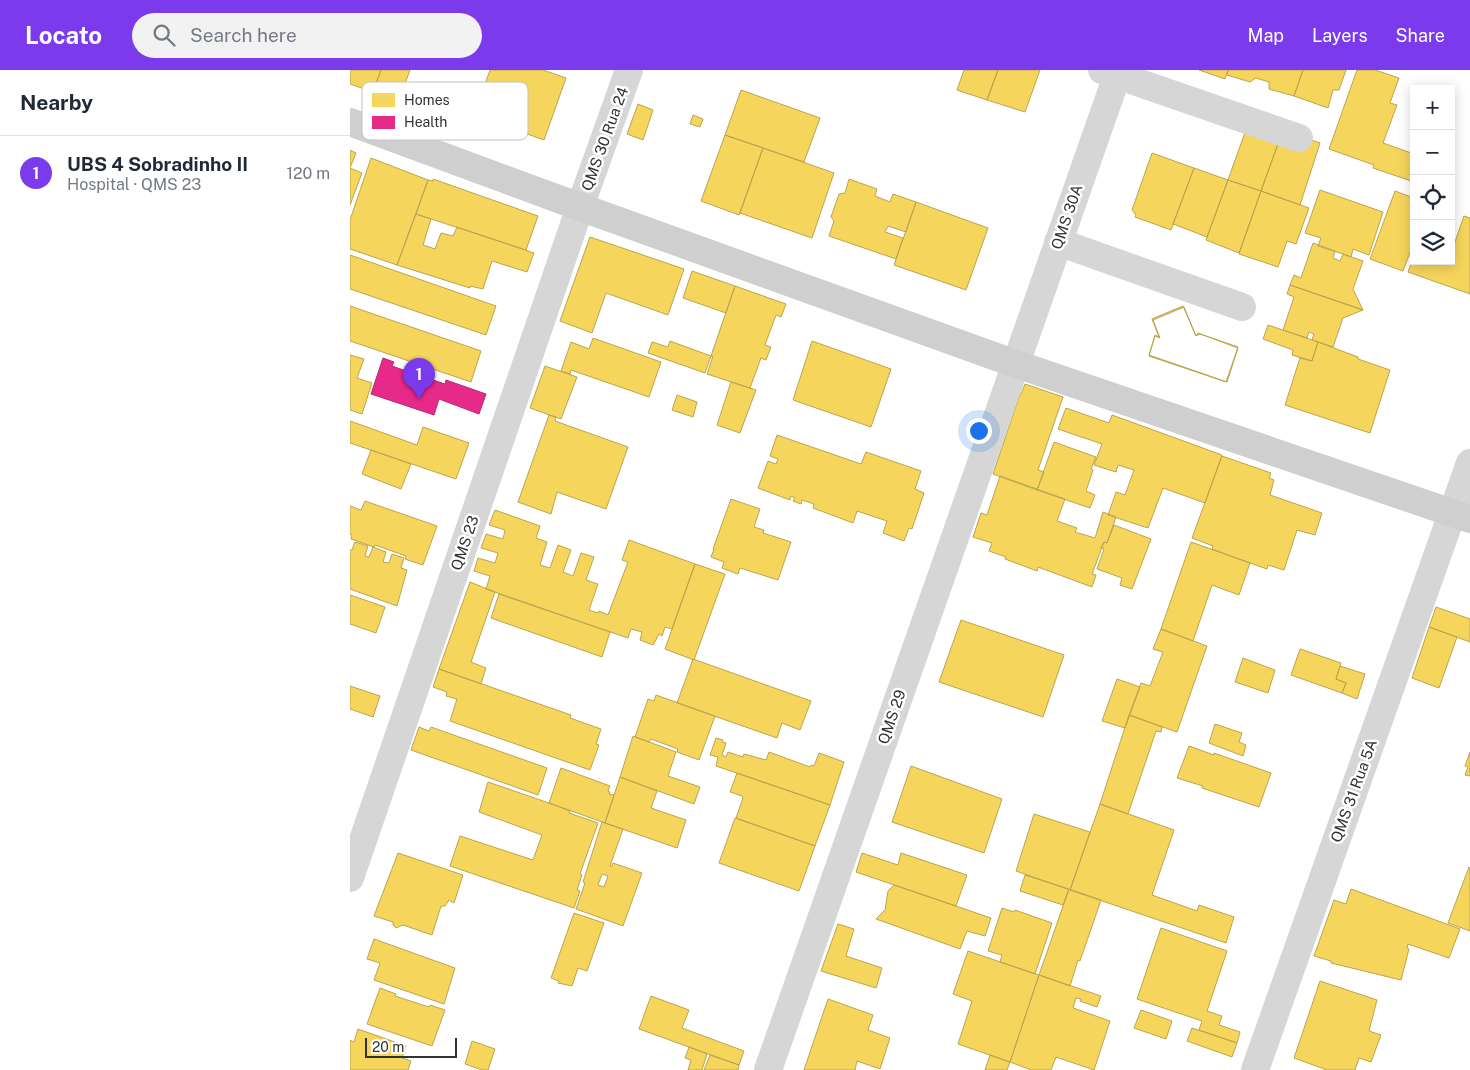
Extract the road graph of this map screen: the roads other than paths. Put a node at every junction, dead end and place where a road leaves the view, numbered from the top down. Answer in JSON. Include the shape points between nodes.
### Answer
{"nodes":[{"id":1,"x":629,"y":70,"type":"edge"},
{"id":2,"x":1113,"y":72,"type":"edge"},
{"id":3,"x":350,"y":122,"type":"edge"},
{"id":4,"x":362,"y":126,"type":"edge"},
{"id":5,"x":1299,"y":138,"type":"dead end"},
{"id":6,"x":399,"y":140,"type":"edge"},
{"id":7,"x":580,"y":207,"type":"junction"},
{"id":8,"x":1058,"y":242,"type":"junction"},
{"id":9,"x":1242,"y":307,"type":"dead end"},
{"id":10,"x":1016,"y":364,"type":"junction"},
{"id":11,"x":1470,"y":463,"type":"edge"},
{"id":12,"x":1462,"y":516,"type":"edge"},
{"id":13,"x":350,"y":878,"type":"edge"},
{"id":14,"x":768,"y":1070,"type":"edge"},
{"id":15,"x":1255,"y":1070,"type":"edge"}],
"edges":[{"from":1,"to":7,"type":"street","name":"QMS 30 Rua 24"},
{"from":2,"to":5,"type":"street"},
{"from":2,"to":8,"type":"street","name":"QMS 30A"},
{"from":3,"to":4,"type":"street"},
{"from":6,"to":7,"type":"street"},
{"from":7,"to":10,"type":"street"},
{"from":7,"to":13,"type":"street","name":"QMS 23"},
{"from":8,"to":9,"type":"street"},
{"from":8,"to":10,"type":"street","name":"QMS 30A"},
{"from":10,"to":12,"type":"street"},
{"from":10,"to":14,"type":"street","name":"QMS 29"},
{"from":11,"to":12,"type":"street","name":"QMS 31 Rua 5A"},
{"from":12,"to":15,"type":"street","name":"QMS 31 Rua 5A"}]}
